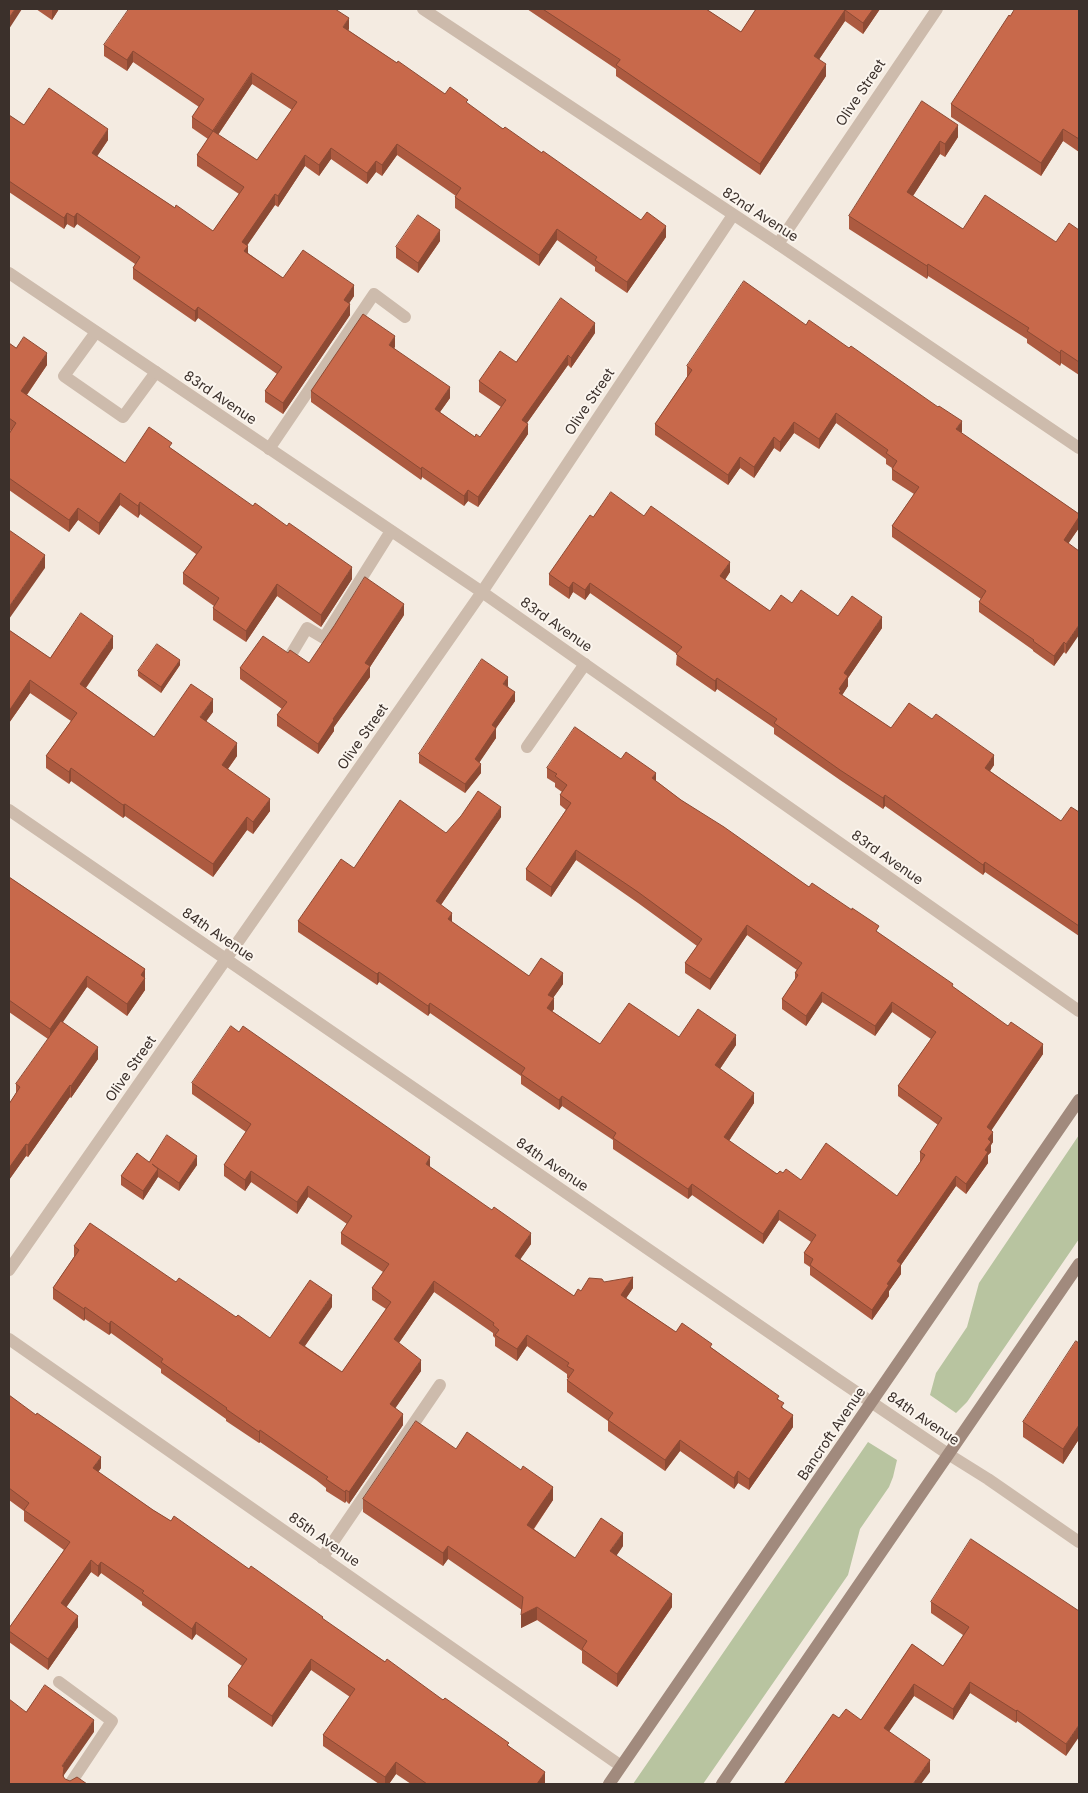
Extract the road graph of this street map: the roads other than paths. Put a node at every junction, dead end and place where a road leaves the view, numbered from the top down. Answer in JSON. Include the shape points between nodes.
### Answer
{"nodes":[{"id":1,"x":423,"y":9,"type":"edge"},
{"id":2,"x":937,"y":9,"type":"edge"},
{"id":3,"x":732,"y":215,"type":"junction"},
{"id":4,"x":778,"y":244,"type":"junction"},
{"id":5,"x":9,"y":273,"type":"edge"},
{"id":6,"x":405,"y":317,"type":"dead end"},
{"id":7,"x":96,"y":332,"type":"junction"},
{"id":8,"x":156,"y":372,"type":"junction"},
{"id":9,"x":1079,"y":448,"type":"edge"},
{"id":10,"x":269,"y":449,"type":"junction"},
{"id":11,"x":391,"y":531,"type":"junction"},
{"id":12,"x":482,"y":592,"type":"junction"},
{"id":13,"x":292,"y":653,"type":"edge"},
{"id":14,"x":585,"y":664,"type":"junction"},
{"id":15,"x":527,"y":747,"type":"dead end"},
{"id":16,"x":9,"y":810,"type":"edge"},
{"id":17,"x":226,"y":959,"type":"junction"},
{"id":18,"x":1079,"y":1011,"type":"edge"},
{"id":19,"x":1079,"y":1100,"type":"edge"},
{"id":20,"x":1079,"y":1264,"type":"edge"},
{"id":21,"x":9,"y":1270,"type":"edge"},
{"id":22,"x":9,"y":1339,"type":"edge"},
{"id":23,"x":440,"y":1385,"type":"dead end"},
{"id":24,"x":871,"y":1402,"type":"junction"},
{"id":25,"x":948,"y":1454,"type":"junction"},
{"id":26,"x":1079,"y":1542,"type":"edge"},
{"id":27,"x":322,"y":1558,"type":"junction"},
{"id":28,"x":59,"y":1682,"type":"dead end"},
{"id":29,"x":622,"y":1766,"type":"junction"},
{"id":30,"x":70,"y":1784,"type":"edge"},
{"id":31,"x":609,"y":1784,"type":"edge"},
{"id":32,"x":722,"y":1784,"type":"edge"}],
"edges":[{"from":1,"to":3,"type":"street","name":"82nd Avenue"},
{"from":2,"to":4,"type":"street","name":"Olive Street"},
{"from":3,"to":4,"type":"street","name":"82nd Avenue"},
{"from":3,"to":12,"type":"street","name":"Olive Street"},
{"from":4,"to":9,"type":"street","name":"82nd Avenue"},
{"from":5,"to":7,"type":"street","name":"83rd Avenue"},
{"from":6,"to":10,"type":"street","via":[[374,294]]},
{"from":7,"to":8,"type":"street","name":"83rd Avenue"},
{"from":7,"to":8,"type":"street","via":[[64,376],[123,417]]},
{"from":8,"to":10,"type":"street","name":"83rd Avenue"},
{"from":10,"to":11,"type":"street","name":"83rd Avenue"},
{"from":11,"to":12,"type":"street","name":"83rd Avenue"},
{"from":11,"to":13,"type":"street","via":[[324,638],[307,628]]},
{"from":12,"to":14,"type":"street","name":"83rd Avenue"},
{"from":12,"to":17,"type":"street","name":"Olive Street"},
{"from":14,"to":15,"type":"street"},
{"from":14,"to":18,"type":"street","name":"83rd Avenue"},
{"from":16,"to":17,"type":"street","name":"84th Avenue"},
{"from":17,"to":21,"type":"street","name":"Olive Street"},
{"from":17,"to":24,"type":"street","name":"84th Avenue"},
{"from":19,"to":24,"type":"main road","name":"Bancroft Avenue"},
{"from":20,"to":25,"type":"main road"},
{"from":22,"to":27,"type":"street","name":"85th Avenue"},
{"from":23,"to":27,"type":"street"},
{"from":24,"to":25,"type":"street","name":"84th Avenue"},
{"from":24,"to":29,"type":"main road","name":"Bancroft Avenue"},
{"from":25,"to":26,"type":"street","name":"84th Avenue"},
{"from":25,"to":32,"type":"main road"},
{"from":27,"to":29,"type":"street","name":"85th Avenue"},
{"from":28,"to":30,"type":"street","via":[[112,1721]]},
{"from":29,"to":31,"type":"main road","name":"Bancroft Avenue"}]}
